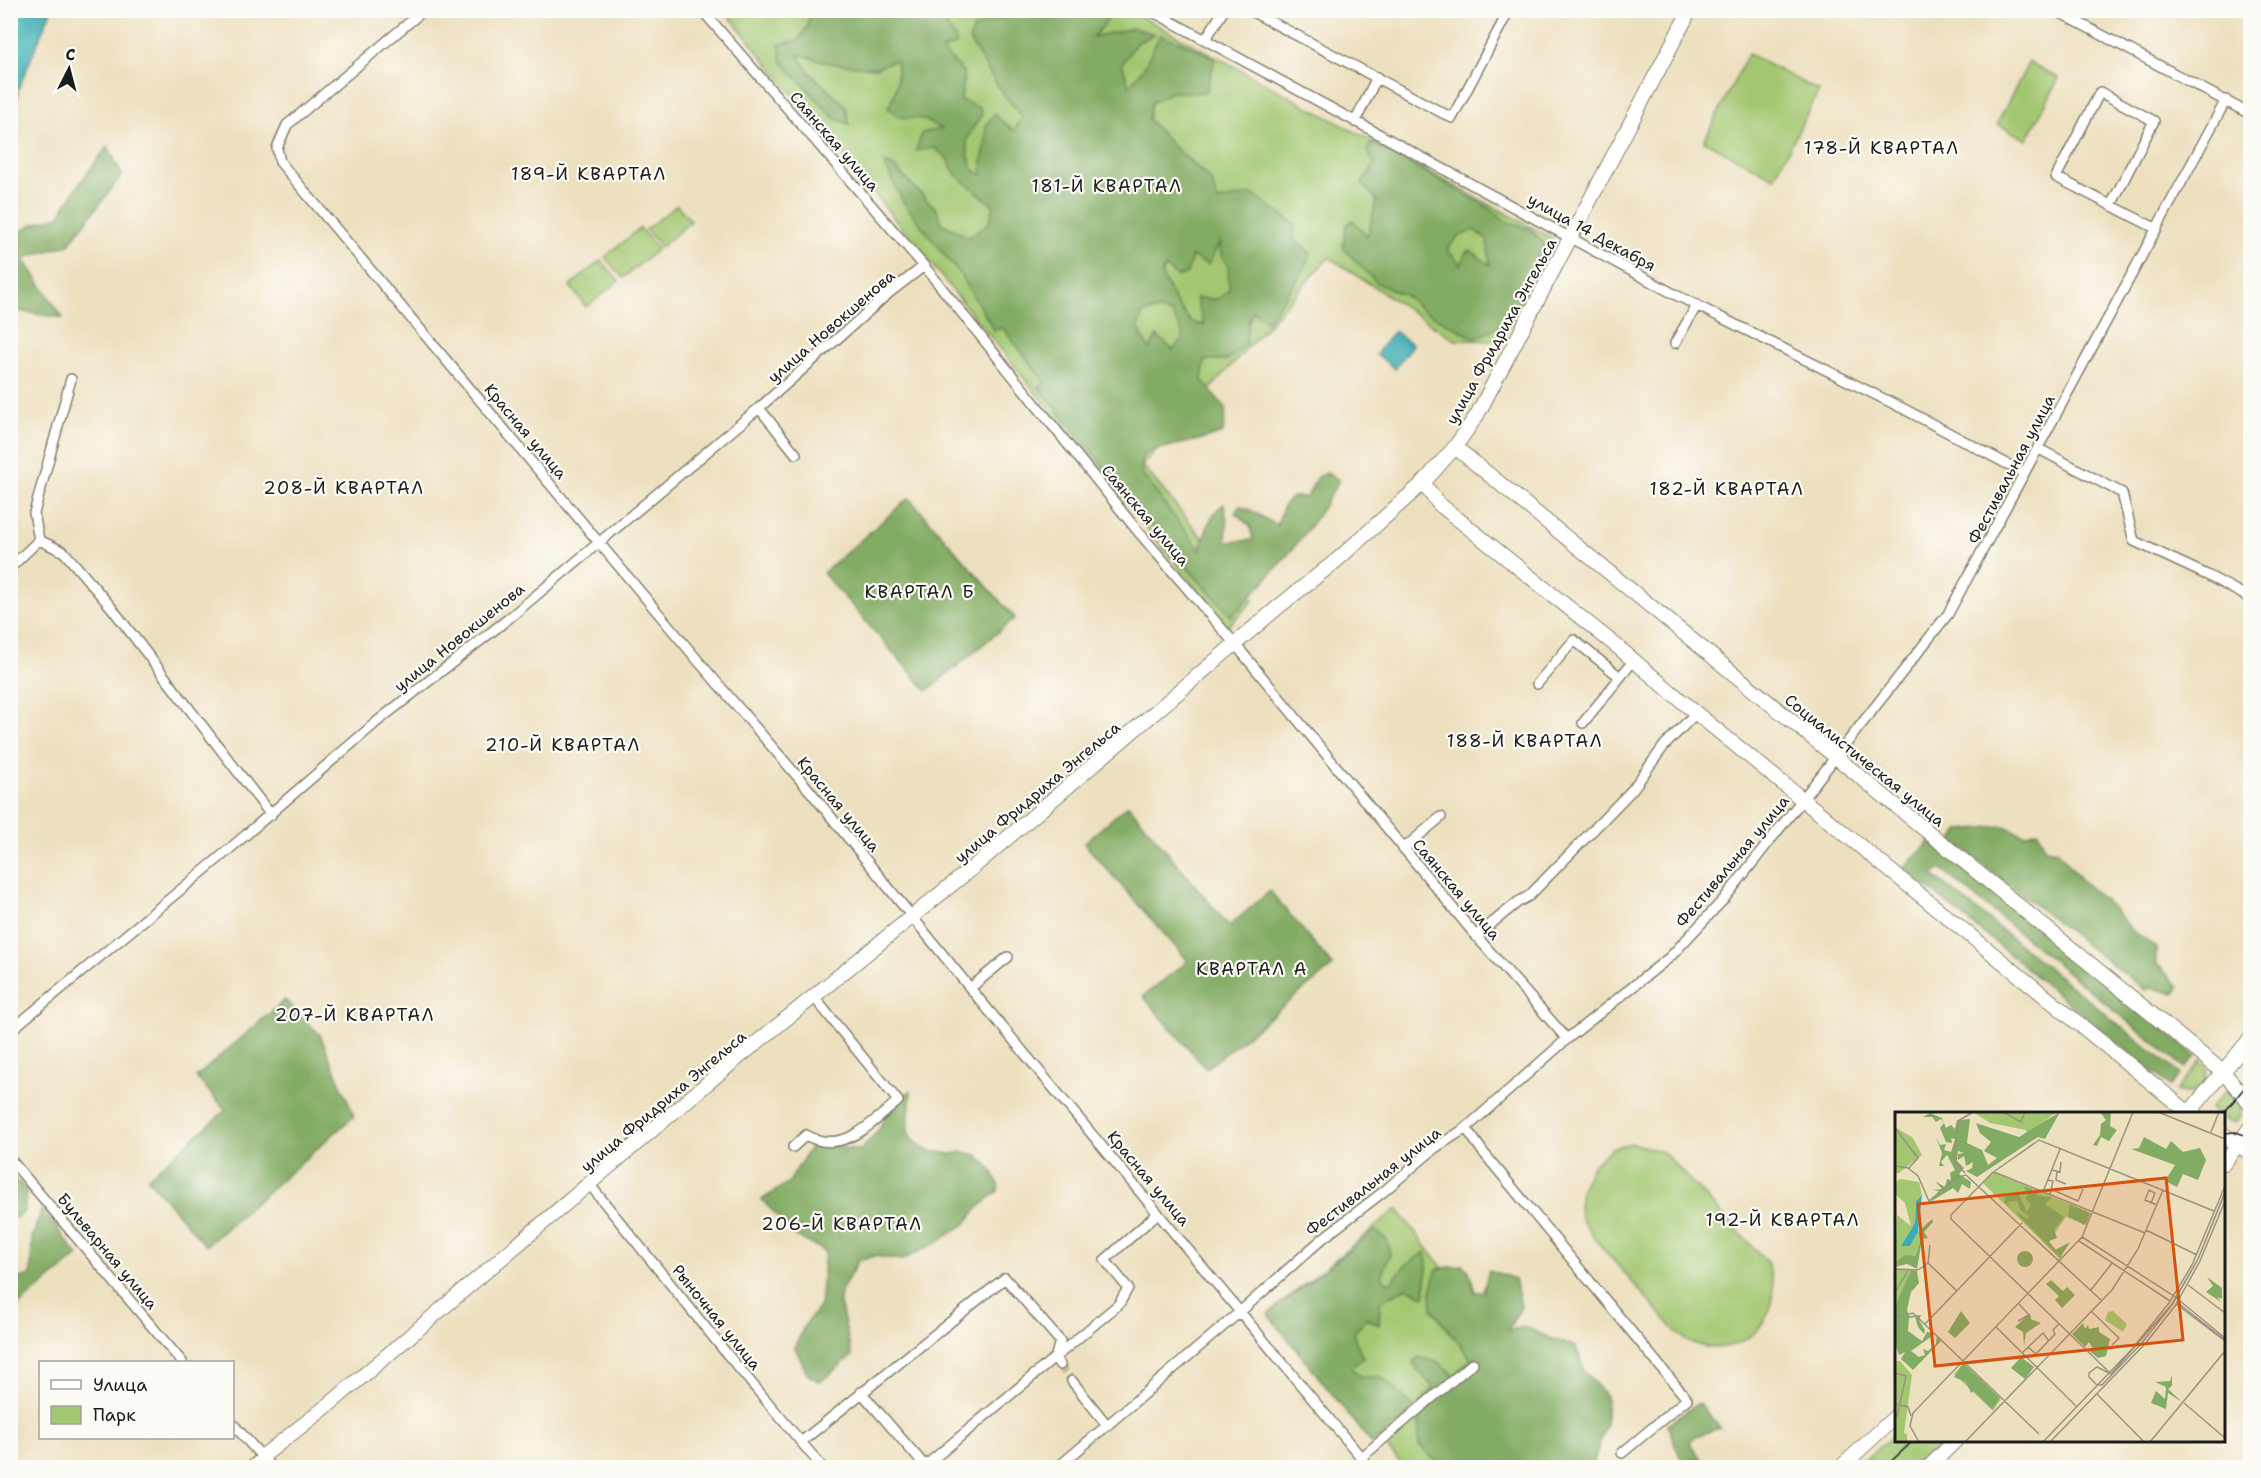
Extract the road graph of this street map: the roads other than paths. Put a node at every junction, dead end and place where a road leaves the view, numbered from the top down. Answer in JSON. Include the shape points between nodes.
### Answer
{"nodes":[{"id":1,"x":424,"y":10,"type":"edge"},
{"id":2,"x":702,"y":10,"type":"edge"},
{"id":3,"x":1150,"y":10,"type":"edge"},
{"id":4,"x":1224,"y":10,"type":"edge"},
{"id":5,"x":1249,"y":10,"type":"edge"},
{"id":6,"x":1690,"y":10,"type":"edge"},
{"id":7,"x":2055,"y":10,"type":"edge"},
{"id":8,"x":1506,"y":16,"type":"dead end"},
{"id":9,"x":1205,"y":40,"type":"junction"},
{"id":10,"x":1377,"y":77,"type":"junction"},
{"id":11,"x":2226,"y":100,"type":"junction"},
{"id":12,"x":2250,"y":114,"type":"edge"},
{"id":13,"x":1355,"y":122,"type":"junction"},
{"id":14,"x":2111,"y":205,"type":"junction"},
{"id":15,"x":2157,"y":229,"type":"junction"},
{"id":16,"x":1571,"y":237,"type":"junction"},
{"id":17,"x":924,"y":266,"type":"junction"},
{"id":18,"x":1697,"y":305,"type":"junction"},
{"id":19,"x":1675,"y":343,"type":"dead end"},
{"id":20,"x":71,"y":379,"type":"dead end"},
{"id":21,"x":759,"y":408,"type":"junction"},
{"id":22,"x":1455,"y":447,"type":"junction"},
{"id":23,"x":2039,"y":449,"type":"junction"},
{"id":24,"x":796,"y":454,"type":"dead end"},
{"id":25,"x":2024,"y":473,"type":"junction"},
{"id":26,"x":1424,"y":483,"type":"junction"},
{"id":27,"x":39,"y":540,"type":"junction"},
{"id":28,"x":599,"y":541,"type":"junction"},
{"id":29,"x":10,"y":568,"type":"edge"},
{"id":30,"x":2250,"y":598,"type":"edge"},
{"id":31,"x":1235,"y":644,"type":"junction"},
{"id":32,"x":1634,"y":660,"type":"junction"},
{"id":33,"x":1620,"y":677,"type":"junction"},
{"id":34,"x":1538,"y":684,"type":"dead end"},
{"id":35,"x":1696,"y":713,"type":"junction"},
{"id":36,"x":1583,"y":723,"type":"dead end"},
{"id":37,"x":1836,"y":758,"type":"junction"},
{"id":38,"x":1802,"y":799,"type":"junction"},
{"id":39,"x":271,"y":815,"type":"junction"},
{"id":40,"x":1441,"y":817,"type":"dead end"},
{"id":41,"x":1403,"y":849,"type":"junction"},
{"id":42,"x":913,"y":917,"type":"junction"},
{"id":43,"x":1476,"y":936,"type":"junction"},
{"id":44,"x":1008,"y":957,"type":"dead end"},
{"id":45,"x":970,"y":988,"type":"junction"},
{"id":46,"x":814,"y":997,"type":"junction"},
{"id":47,"x":10,"y":1031,"type":"edge"},
{"id":48,"x":2250,"y":1039,"type":"edge"},
{"id":49,"x":1567,"y":1040,"type":"junction"},
{"id":50,"x":2223,"y":1072,"type":"junction"},
{"id":51,"x":2250,"y":1103,"type":"edge"},
{"id":52,"x":2188,"y":1112,"type":"edge"},
{"id":53,"x":2190,"y":1112,"type":"edge"},
{"id":54,"x":1466,"y":1128,"type":"junction"},
{"id":55,"x":2250,"y":1128,"type":"edge"},
{"id":56,"x":2225,"y":1136,"type":"edge"},
{"id":57,"x":2238,"y":1145,"type":"junction"},
{"id":58,"x":793,"y":1147,"type":"dead end"},
{"id":59,"x":2250,"y":1153,"type":"edge"},
{"id":60,"x":10,"y":1159,"type":"edge"},
{"id":61,"x":2225,"y":1161,"type":"edge"},
{"id":62,"x":590,"y":1185,"type":"junction"},
{"id":63,"x":1158,"y":1213,"type":"junction"},
{"id":64,"x":1241,"y":1311,"type":"junction"},
{"id":65,"x":181,"y":1361,"type":"edge"},
{"id":66,"x":1057,"y":1362,"type":"junction"},
{"id":67,"x":1473,"y":1363,"type":"dead end"},
{"id":68,"x":1072,"y":1381,"type":"tunnel mouth"},
{"id":69,"x":861,"y":1392,"type":"junction"},
{"id":70,"x":1895,"y":1417,"type":"edge"},
{"id":71,"x":234,"y":1425,"type":"edge"},
{"id":72,"x":1107,"y":1425,"type":"junction"},
{"id":73,"x":801,"y":1442,"type":"junction"},
{"id":74,"x":1954,"y":1442,"type":"edge"},
{"id":75,"x":1622,"y":1453,"type":"dead end"},
{"id":76,"x":1362,"y":1457,"type":"junction"},
{"id":77,"x":267,"y":1462,"type":"edge"},
{"id":78,"x":249,"y":1467,"type":"edge"},
{"id":79,"x":824,"y":1467,"type":"edge"},
{"id":80,"x":1057,"y":1467,"type":"edge"},
{"id":81,"x":1370,"y":1467,"type":"edge"},
{"id":82,"x":1840,"y":1467,"type":"edge"},
{"id":83,"x":1928,"y":1467,"type":"edge"}],
"edges":[{"from":1,"to":28,"type":"street","name":"Красная улица","via":[[287,125],[277,148],[280,162]]},
{"from":2,"to":17,"type":"street","name":"Саянская улица"},
{"from":3,"to":9,"type":"street","name":"улица 14 Декабря"},
{"from":4,"to":9,"type":"street"},
{"from":5,"to":10,"type":"street"},
{"from":6,"to":16,"type":"street","name":"улица Фридриха Энгельса"},
{"from":7,"to":11,"type":"street"},
{"from":8,"to":10,"type":"street","via":[[1452,118]]},
{"from":9,"to":13,"type":"street","name":"улица 14 Декабря"},
{"from":10,"to":13,"type":"street"},
{"from":11,"to":12,"type":"street"},
{"from":11,"to":15,"type":"street","name":"Фестивальная улица"},
{"from":13,"to":16,"type":"street","name":"улица 14 Декабря"},
{"from":14,"to":14,"type":"street","via":[[2056,177],[2100,92],[2154,121]]},
{"from":14,"to":15,"type":"street"},
{"from":15,"to":23,"type":"street","name":"Фестивальная улица"},
{"from":16,"to":18,"type":"street","name":"улица 14 Декабря"},
{"from":16,"to":22,"type":"street","name":"улица Фридриха Энгельса","via":[[1477,414]]},
{"from":17,"to":21,"type":"street","name":"улица Новокшенова"},
{"from":17,"to":31,"type":"street","name":"Саянская улица","via":[[1136,529]]},
{"from":18,"to":19,"type":"street"},
{"from":18,"to":25,"type":"street","name":"улица 14 Декабря"},
{"from":20,"to":27,"type":"street","via":[[34,513]]},
{"from":21,"to":24,"type":"street"},
{"from":21,"to":28,"type":"street","name":"улица Новокшенова"},
{"from":22,"to":26,"type":"street","name":"улица Фридриха Энгельса"},
{"from":22,"to":37,"type":"street","name":"Социалистическая улица"},
{"from":23,"to":25,"type":"street","name":"Фестивальная улица"},
{"from":23,"to":30,"type":"street","via":[[2122,493],[2134,541]]},
{"from":25,"to":37,"type":"street","name":"Фестивальная улица","via":[[1948,614]]},
{"from":26,"to":31,"type":"street","name":"улица Фридриха Энгельса"},
{"from":26,"to":32,"type":"street","via":[[1439,504]]},
{"from":27,"to":29,"type":"street"},
{"from":27,"to":39,"type":"street","via":[[64,552],[111,607]]},
{"from":28,"to":39,"type":"street","name":"улица Новокшенова","via":[[508,619],[379,720]]},
{"from":28,"to":42,"type":"street","name":"Красная улица"},
{"from":31,"to":41,"type":"street","name":"Саянская улица"},
{"from":31,"to":42,"type":"street","name":"улица Фридриха Энгельса"},
{"from":32,"to":33,"type":"street"},
{"from":32,"to":35,"type":"street"},
{"from":33,"to":34,"type":"street","via":[[1574,640]]},
{"from":33,"to":36,"type":"street"},
{"from":35,"to":38,"type":"street"},
{"from":35,"to":43,"type":"street","via":[[1664,746],[1632,790],[1529,896]]},
{"from":37,"to":38,"type":"street","name":"Фестивальная улица"},
{"from":37,"to":50,"type":"street","name":"Социалистическая улица"},
{"from":38,"to":49,"type":"street","name":"Фестивальная улица","via":[[1724,899],[1670,957]]},
{"from":38,"to":52,"type":"street"},
{"from":39,"to":47,"type":"street","name":"улица Новокшенова"},
{"from":40,"to":41,"type":"street"},
{"from":41,"to":43,"type":"street","name":"Саянская улица"},
{"from":42,"to":45,"type":"street","name":"Красная улица"},
{"from":42,"to":46,"type":"street","name":"улица Фридриха Энгельса"},
{"from":43,"to":49,"type":"street","name":"Саянская улица"},
{"from":44,"to":45,"type":"street"},
{"from":45,"to":63,"type":"street","name":"Красная улица"},
{"from":46,"to":58,"type":"street","via":[[898,1101],[855,1137],[817,1141],[806,1135]]},
{"from":46,"to":62,"type":"street","name":"улица Фридриха Энгельса"},
{"from":48,"to":50,"type":"street"},
{"from":49,"to":54,"type":"street","name":"Фестивальная улица"},
{"from":50,"to":51,"type":"street","name":"Социалистическая улица"},
{"from":50,"to":53,"type":"street"},
{"from":54,"to":64,"type":"street","name":"Фестивальная улица","via":[[1435,1148],[1322,1239]]},
{"from":54,"to":75,"type":"street","via":[[1687,1399]]},
{"from":55,"to":57,"type":"street"},
{"from":56,"to":57,"type":"street"},
{"from":57,"to":59,"type":"street"},
{"from":57,"to":61,"type":"street"},
{"from":60,"to":65,"type":"street","name":"Бульварная улица"},
{"from":62,"to":73,"type":"street","name":"Рыночная улица"},
{"from":62,"to":77,"type":"street","name":"улица Фридриха Энгельса","via":[[428,1319]]},
{"from":63,"to":64,"type":"street","name":"Красная улица"},
{"from":63,"to":66,"type":"street","via":[[1105,1260],[1128,1288],[1119,1304]]},
{"from":64,"to":72,"type":"street","name":"Фестивальная улица"},
{"from":64,"to":76,"type":"street","name":"Красная улица"},
{"from":66,"to":69,"type":"street","via":[[925,1466]]},
{"from":66,"to":69,"type":"street","via":[[1060,1341],[1005,1278]]},
{"from":67,"to":76,"type":"street"},
{"from":68,"to":72,"type":"street"},
{"from":69,"to":73,"type":"street"},
{"from":70,"to":82,"type":"street"},
{"from":71,"to":77,"type":"street"},
{"from":72,"to":80,"type":"street","name":"Фестивальная улица"},
{"from":73,"to":79,"type":"street","name":"Рыночная улица"},
{"from":74,"to":83,"type":"street"},
{"from":76,"to":81,"type":"street","name":"Красная улица"},
{"from":77,"to":78,"type":"street","name":"улица Фридриха Энгельса"}]}
